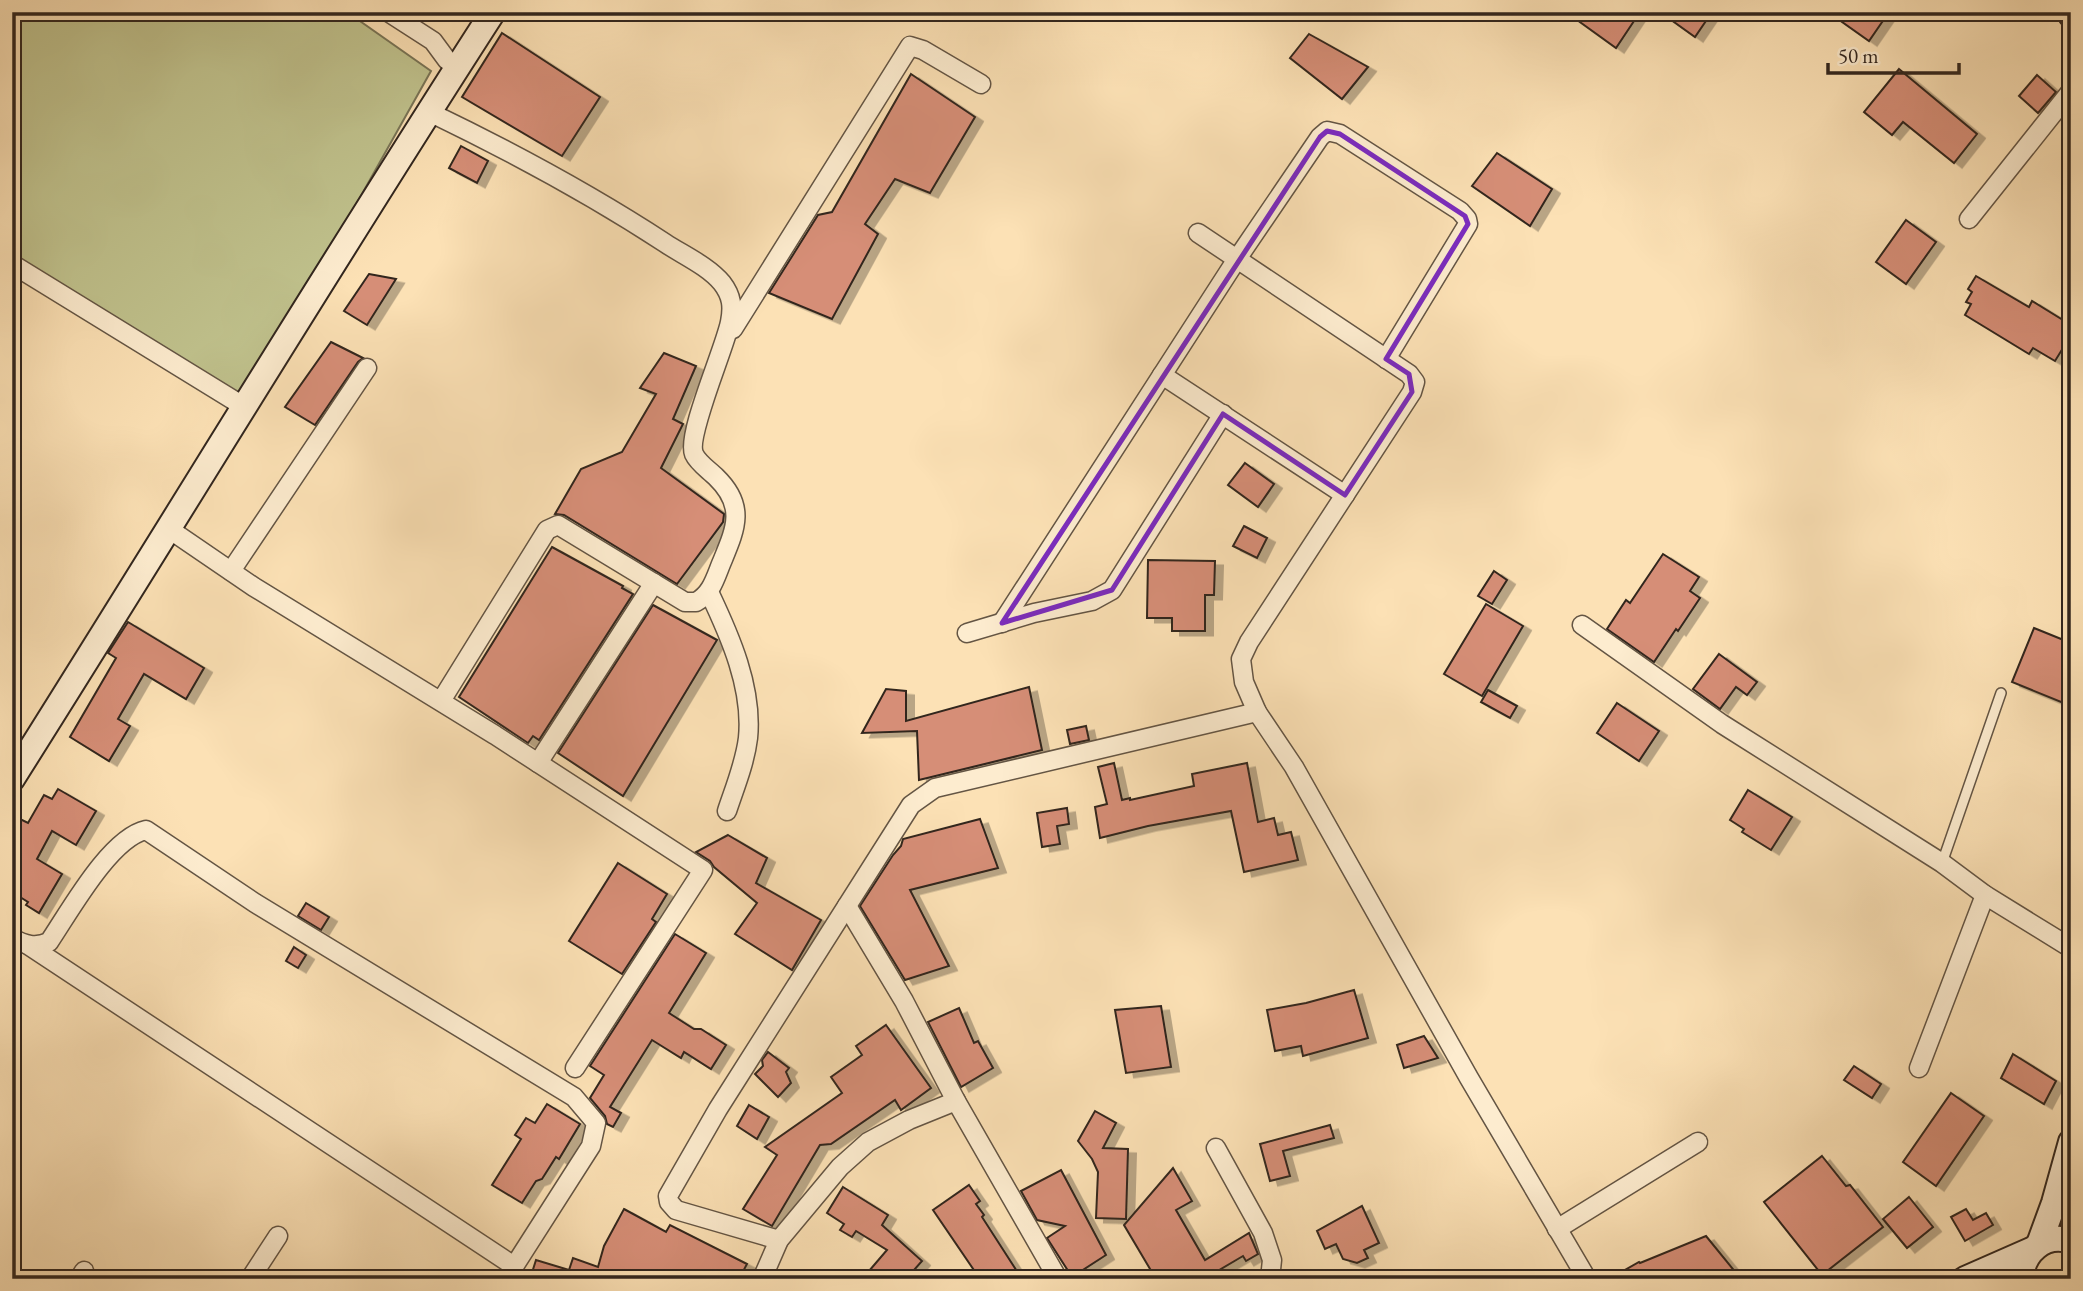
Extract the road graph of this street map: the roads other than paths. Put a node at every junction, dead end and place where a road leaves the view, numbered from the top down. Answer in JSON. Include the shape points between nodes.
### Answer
{"nodes":[{"id":1,"x":388,"y":12,"type":"edge"},
{"id":2,"x":493,"y":12,"type":"edge"},
{"id":3,"x":457,"y":67,"type":"junction"},
{"id":4,"x":981,"y":84,"type":"dead end"},
{"id":5,"x":2071,"y":91,"type":"edge"},
{"id":6,"x":429,"y":112,"type":"junction"},
{"id":7,"x":1969,"y":219,"type":"dead end"},
{"id":8,"x":1198,"y":233,"type":"dead end"},
{"id":9,"x":1237,"y":258,"type":"junction"},
{"id":10,"x":12,"y":264,"type":"edge"},
{"id":11,"x":727,"y":338,"type":"junction"},
{"id":12,"x":1386,"y":359,"type":"junction"},
{"id":13,"x":367,"y":368,"type":"dead end"},
{"id":14,"x":1162,"y":375,"type":"junction"},
{"id":15,"x":243,"y":406,"type":"junction"},
{"id":16,"x":1223,"y":414,"type":"junction"},
{"id":17,"x":1345,"y":495,"type":"junction"},
{"id":18,"x":169,"y":529,"type":"junction"},
{"id":19,"x":231,"y":571,"type":"junction"},
{"id":20,"x":654,"y":583,"type":"junction"},
{"id":21,"x":709,"y":592,"type":"junction"},
{"id":22,"x":1002,"y":623,"type":"junction"},
{"id":23,"x":1582,"y":625,"type":"dead end"},
{"id":24,"x":967,"y":633,"type":"dead end"},
{"id":25,"x":2001,"y":693,"type":"dead end"},
{"id":26,"x":441,"y":701,"type":"junction"},
{"id":27,"x":1257,"y":712,"type":"junction"},
{"id":28,"x":538,"y":763,"type":"junction"},
{"id":29,"x":12,"y":779,"type":"edge"},
{"id":30,"x":727,"y":811,"type":"dead end"},
{"id":31,"x":1942,"y":863,"type":"junction"},
{"id":32,"x":1985,"y":895,"type":"junction"},
{"id":33,"x":847,"y":906,"type":"junction"},
{"id":34,"x":20,"y":942,"type":"edge"},
{"id":35,"x":2071,"y":948,"type":"edge"},
{"id":36,"x":575,"y":1068,"type":"dead end"},
{"id":37,"x":1919,"y":1068,"type":"dead end"},
{"id":38,"x":956,"y":1101,"type":"junction"},
{"id":39,"x":1698,"y":1142,"type":"dead end"},
{"id":40,"x":2071,"y":1142,"type":"edge"},
{"id":41,"x":1216,"y":1148,"type":"dead end"},
{"id":42,"x":1558,"y":1228,"type":"junction"},
{"id":43,"x":278,"y":1236,"type":"dead end"},
{"id":44,"x":779,"y":1240,"type":"junction"},
{"id":45,"x":2071,"y":1241,"type":"edge"},
{"id":46,"x":2035,"y":1247,"type":"junction"},
{"id":47,"x":510,"y":1272,"type":"edge"},
{"id":48,"x":250,"y":1279,"type":"edge"},
{"id":49,"x":762,"y":1279,"type":"edge"},
{"id":50,"x":1058,"y":1279,"type":"edge"},
{"id":51,"x":1270,"y":1279,"type":"edge"},
{"id":52,"x":1587,"y":1279,"type":"edge"},
{"id":53,"x":1965,"y":1279,"type":"edge"},
{"id":54,"x":2021,"y":1279,"type":"edge"}],
"edges":[{"from":1,"to":3,"type":"street","via":[[433,41]]},
{"from":2,"to":3,"type":"main road"},
{"from":3,"to":6,"type":"main road"},
{"from":4,"to":11,"type":"street","via":[[910,46]]},
{"from":5,"to":7,"type":"street"},
{"from":6,"to":11,"type":"street","via":[[498,145],[711,273],[721,281],[733,307]]},
{"from":6,"to":15,"type":"main road"},
{"from":8,"to":9,"type":"street"},
{"from":9,"to":12,"type":"street"},
{"from":9,"to":12,"type":"street","via":[[1327,131],[1340,134],[1460,211],[1468,224]]},
{"from":9,"to":14,"type":"street"},
{"from":10,"to":15,"type":"street"},
{"from":11,"to":21,"type":"street","via":[[693,449],[719,480],[737,517]]},
{"from":12,"to":17,"type":"street","via":[[1409,374],[1415,382],[1412,392]]},
{"from":13,"to":19,"type":"street"},
{"from":14,"to":16,"type":"street"},
{"from":14,"to":22,"type":"street"},
{"from":15,"to":18,"type":"main road"},
{"from":16,"to":17,"type":"street"},
{"from":16,"to":22,"type":"street","via":[[1112,590],[1092,601]]},
{"from":17,"to":27,"type":"street","via":[[1241,659],[1244,682]]},
{"from":18,"to":19,"type":"street"},
{"from":18,"to":29,"type":"main road"},
{"from":19,"to":26,"type":"street"},
{"from":20,"to":21,"type":"street","via":[[685,602],[696,602]]},
{"from":20,"to":26,"type":"street","via":[[558,525],[552,526]]},
{"from":20,"to":28,"type":"street"},
{"from":21,"to":30,"type":"street","via":[[733,642],[748,711],[744,761]]},
{"from":22,"to":24,"type":"street"},
{"from":23,"to":31,"type":"street","via":[[1722,724]]},
{"from":25,"to":31,"type":"lane"},
{"from":26,"to":28,"type":"street"},
{"from":27,"to":33,"type":"street","via":[[935,788],[911,805]]},
{"from":27,"to":42,"type":"street","via":[[1294,767]]},
{"from":28,"to":36,"type":"street","via":[[703,870]]},
{"from":31,"to":32,"type":"street"},
{"from":32,"to":35,"type":"street"},
{"from":32,"to":37,"type":"street"},
{"from":33,"to":38,"type":"street"},
{"from":33,"to":44,"type":"street","via":[[668,1196],[676,1210]]},
{"from":34,"to":47,"type":"street"},
{"from":34,"to":47,"type":"street","via":[[41,946],[49,942],[109,855],[123,840],[146,831],[574,1097],[596,1123],[591,1146]]},
{"from":38,"to":44,"type":"street","via":[[868,1142],[840,1167]]},
{"from":38,"to":50,"type":"street"},
{"from":39,"to":42,"type":"street"},
{"from":40,"to":46,"type":"main road","via":[[2054,1203]]},
{"from":41,"to":51,"type":"street","via":[[1263,1233],[1272,1260]]},
{"from":42,"to":52,"type":"street"},
{"from":43,"to":48,"type":"street"},
{"from":44,"to":49,"type":"street"},
{"from":45,"to":46,"type":"main road","via":[[2056,1239]]},
{"from":46,"to":53,"type":"main road"},
{"from":46,"to":54,"type":"main road","via":[[2022,1267]]}]}
